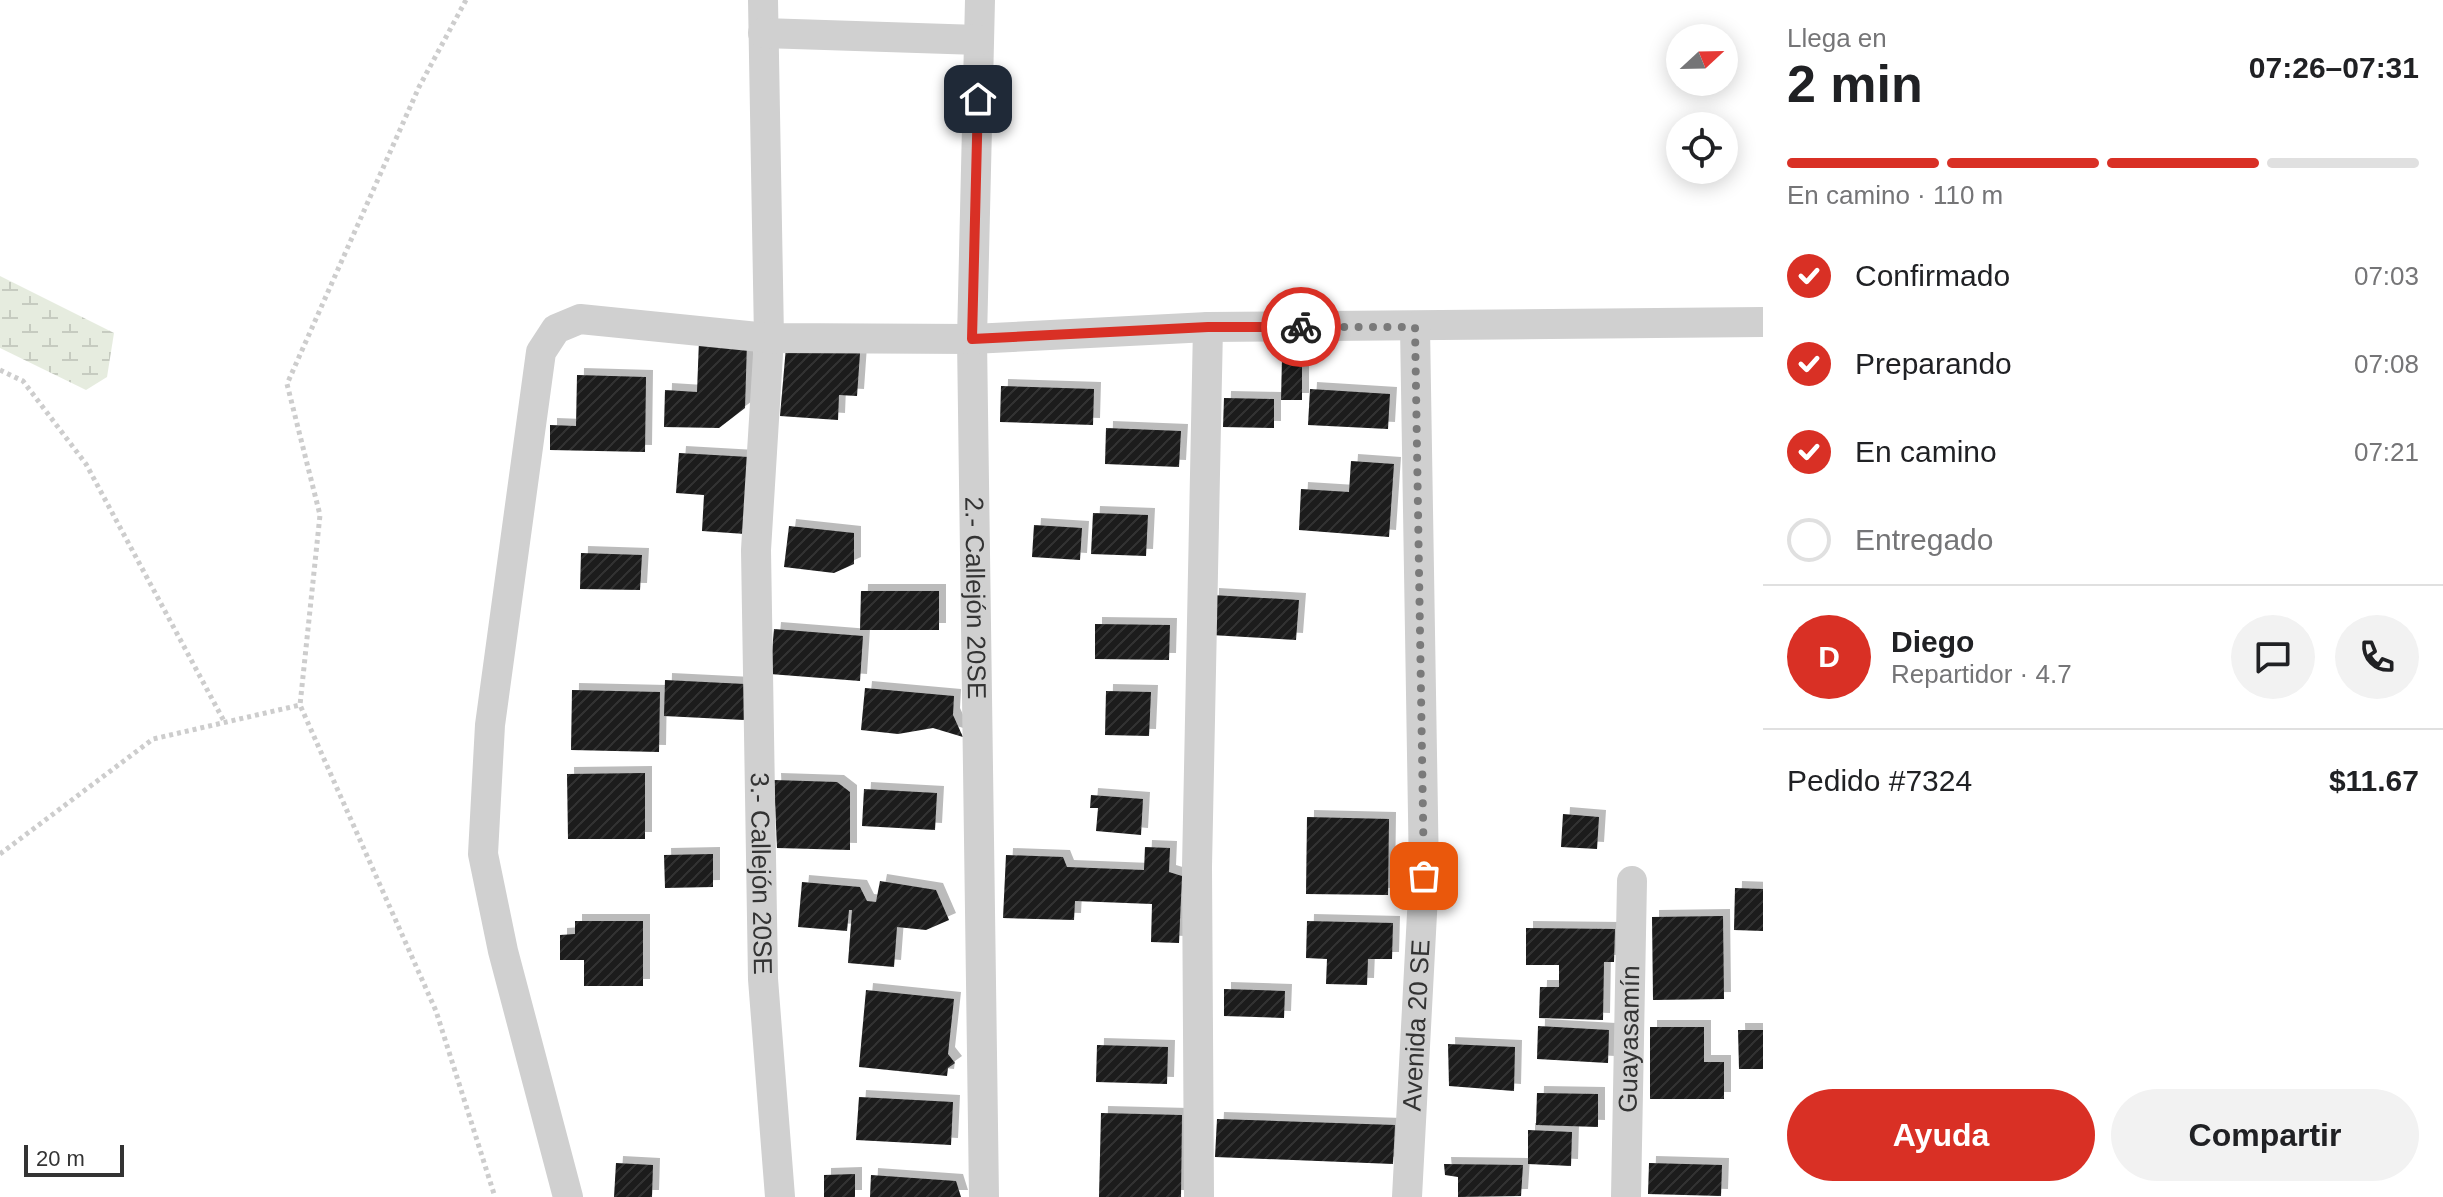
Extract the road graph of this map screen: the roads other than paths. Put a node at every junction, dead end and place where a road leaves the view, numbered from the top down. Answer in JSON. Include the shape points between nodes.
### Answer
{"nodes":[{"id":1,"x":763,"y":0,"type":"edge"},
{"id":2,"x":980,"y":0,"type":"edge"},
{"id":3,"x":763,"y":33,"type":"junction"},
{"id":4,"x":979,"y":40,"type":"junction"},
{"id":5,"x":1763,"y":322,"type":"edge"},
{"id":6,"x":1208,"y":327,"type":"junction"},
{"id":7,"x":1415,"y":327,"type":"junction"},
{"id":8,"x":769,"y":338,"type":"junction"},
{"id":9,"x":972,"y":339,"type":"junction"},
{"id":10,"x":1632,"y":881,"type":"dead end"},
{"id":11,"x":568,"y":1197,"type":"edge"},
{"id":12,"x":780,"y":1197,"type":"edge"},
{"id":13,"x":984,"y":1197,"type":"edge"},
{"id":14,"x":1199,"y":1197,"type":"edge"},
{"id":15,"x":1407,"y":1197,"type":"edge"},
{"id":16,"x":1626,"y":1197,"type":"edge"}],
"edges":[{"from":1,"to":3,"type":"street","name":"3.- Callejón 20SE"},
{"from":2,"to":4,"type":"street","name":"2.- Callejón 20SE"},
{"from":3,"to":4,"type":"street"},
{"from":3,"to":8,"type":"street","name":"3.- Callejón 20SE"},
{"from":4,"to":9,"type":"street","name":"2.- Callejón 20SE"},
{"from":5,"to":7,"type":"street"},
{"from":6,"to":7,"type":"street"},
{"from":6,"to":9,"type":"street"},
{"from":6,"to":14,"type":"street","via":[[1197,867]]},
{"from":7,"to":15,"type":"street","name":"Avenida 20 SE","via":[[1424,876]]},
{"from":8,"to":9,"type":"street"},
{"from":8,"to":11,"type":"street","via":[[580,319],[556,329],[541,352],[490,725],[483,854]]},
{"from":8,"to":12,"type":"street","name":"3.- Callejón 20SE","via":[[756,550],[763,979]]},
{"from":9,"to":13,"type":"street","name":"2.- Callejón 20SE"},
{"from":10,"to":16,"type":"street","name":"Guayasamín"}]}
